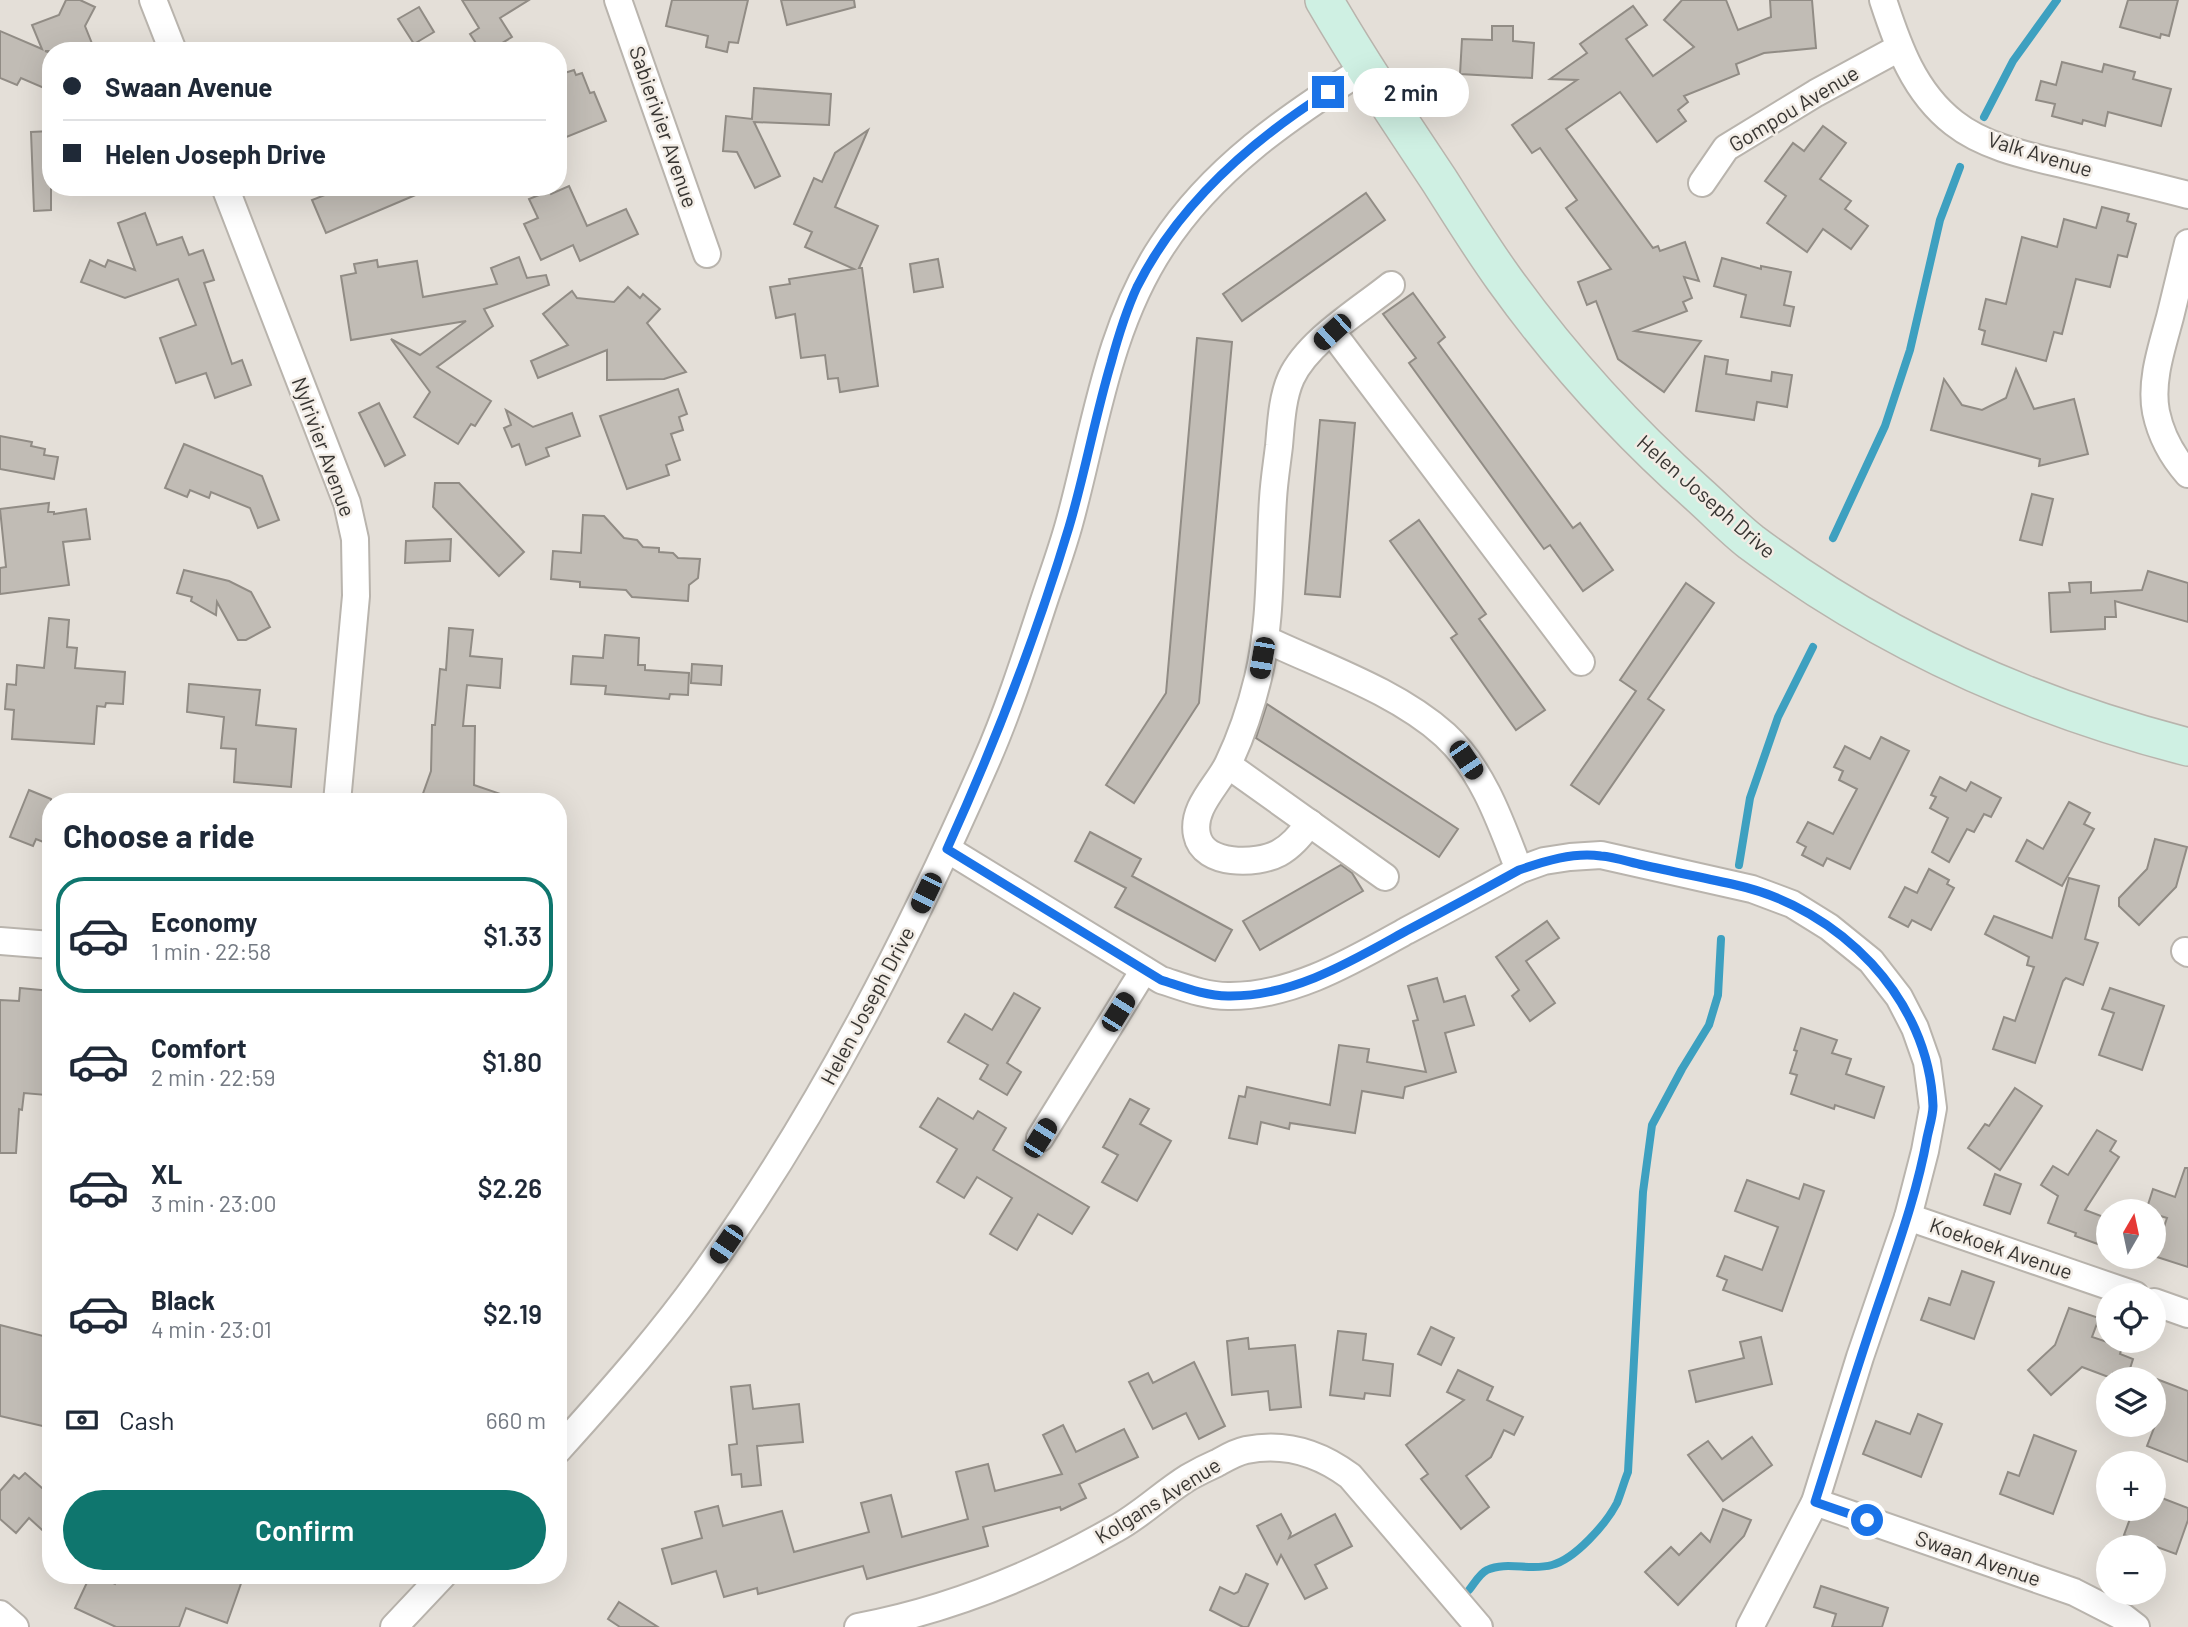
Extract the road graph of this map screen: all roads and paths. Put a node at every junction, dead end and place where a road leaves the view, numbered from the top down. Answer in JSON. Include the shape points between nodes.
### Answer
{"nodes":[{"id":1,"x":153,"y":0,"type":"edge"},
{"id":2,"x":618,"y":0,"type":"edge"},
{"id":3,"x":1324,"y":0,"type":"edge"},
{"id":4,"x":1883,"y":0,"type":"edge"},
{"id":5,"x":169,"y":42,"type":"edge"},
{"id":6,"x":1899,"y":48,"type":"junction"},
{"id":7,"x":1364,"y":69,"type":"junction"},
{"id":8,"x":1702,"y":183,"type":"dead end"},
{"id":9,"x":2188,"y":195,"type":"edge"},
{"id":10,"x":229,"y":196,"type":"edge"},
{"id":11,"x":2188,"y":243,"type":"edge"},
{"id":12,"x":707,"y":254,"type":"dead end"},
{"id":13,"x":1391,"y":285,"type":"dead end"},
{"id":14,"x":1332,"y":332,"type":"junction"},
{"id":15,"x":2188,"y":474,"type":"edge"},
{"id":16,"x":1265,"y":639,"type":"junction"},
{"id":17,"x":1581,"y":662,"type":"dead end"},
{"id":18,"x":2188,"y":747,"type":"edge"},
{"id":19,"x":1228,"y":765,"type":"junction"},
{"id":20,"x":338,"y":793,"type":"edge"},
{"id":21,"x":1310,"y":823,"type":"junction"},
{"id":22,"x":947,"y":849,"type":"junction"},
{"id":23,"x":1519,"y":870,"type":"junction"},
{"id":24,"x":1385,"y":877,"type":"dead end"},
{"id":25,"x":0,"y":941,"type":"edge"},
{"id":26,"x":42,"y":944,"type":"edge"},
{"id":27,"x":1144,"y":970,"type":"junction"},
{"id":28,"x":1040,"y":1138,"type":"dead end"},
{"id":29,"x":1908,"y":1217,"type":"junction"},
{"id":30,"x":2099,"y":1283,"type":"edge"},
{"id":31,"x":2166,"y":1306,"type":"edge"},
{"id":32,"x":2188,"y":1314,"type":"edge"},
{"id":33,"x":567,"y":1440,"type":"edge"},
{"id":34,"x":1815,"y":1502,"type":"junction"},
{"id":35,"x":435,"y":1584,"type":"edge"},
{"id":36,"x":0,"y":1614,"type":"edge"},
{"id":37,"x":15,"y":1627,"type":"edge"},
{"id":38,"x":394,"y":1627,"type":"edge"},
{"id":39,"x":858,"y":1627,"type":"edge"},
{"id":40,"x":1479,"y":1627,"type":"edge"},
{"id":41,"x":1750,"y":1627,"type":"edge"},
{"id":42,"x":2136,"y":1627,"type":"edge"}],
"edges":[{"from":1,"to":5,"type":"street"},
{"from":2,"to":12,"type":"street","name":"Sabierivier Avenue"},
{"from":3,"to":7,"type":"street","name":"Helen Joseph Drive"},
{"from":4,"to":6,"type":"street","name":"Valk Avenue"},
{"from":6,"to":8,"type":"street","name":"Gompou Avenue","via":[[1726,148]]},
{"from":6,"to":9,"type":"street","name":"Valk Avenue","via":[[1937,106],[1955,124],[1980,138],[2032,156]]},
{"from":7,"to":18,"type":"street","name":"Helen Joseph Drive","via":[[1505,280],[1568,361],[1650,452],[1749,540],[1850,610],[1935,656],[2036,700]]},
{"from":7,"to":22,"type":"street","name":"Helen Joseph Drive","via":[[1270,131],[1223,173],[1163,244],[1137,288],[1121,328],[1069,527],[1024,661]]},
{"from":10,"to":20,"type":"street","name":"Nylrivier Avenue","via":[[348,503],[355,539],[356,596]]},
{"from":11,"to":15,"type":"street","via":[[2155,391],[2162,435]]},
{"from":13,"to":14,"type":"street"},
{"from":14,"to":16,"type":"street","via":[[1303,358],[1290,379],[1285,401],[1273,497]]},
{"from":14,"to":17,"type":"street"},
{"from":16,"to":19,"type":"street","via":[[1251,704]]},
{"from":16,"to":23,"type":"street","via":[[1411,709],[1446,736],[1484,787]]},
{"from":19,"to":21,"type":"street"},
{"from":19,"to":21,"type":"street","via":[[1196,823],[1203,848],[1239,862],[1261,860],[1280,853]]},
{"from":21,"to":24,"type":"street"},
{"from":22,"to":27,"type":"street"},
{"from":22,"to":33,"type":"street","name":"Helen Joseph Drive","via":[[885,979],[778,1166],[713,1263]]},
{"from":23,"to":27,"type":"street","via":[[1358,958],[1263,994],[1227,996],[1195,991]]},
{"from":23,"to":29,"type":"street","via":[[1570,856],[1601,855],[1752,889],[1792,904],[1871,961],[1899,997],[1927,1062],[1933,1108]]},
{"from":25,"to":26,"type":"street"},
{"from":27,"to":28,"type":"street"},
{"from":29,"to":30,"type":"street","name":"Koekoek Avenue"},
{"from":29,"to":34,"type":"street"},
{"from":31,"to":32,"type":"street"},
{"from":34,"to":41,"type":"street"},
{"from":34,"to":42,"type":"street","name":"Swaan Avenue","via":[[2074,1592]]},
{"from":35,"to":38,"type":"street"},
{"from":36,"to":37,"type":"street"},
{"from":39,"to":40,"type":"street","name":"Kolgans Avenue","via":[[966,1598],[1046,1566],[1118,1528],[1188,1477],[1242,1451],[1284,1447],[1331,1462],[1350,1476]]}]}
